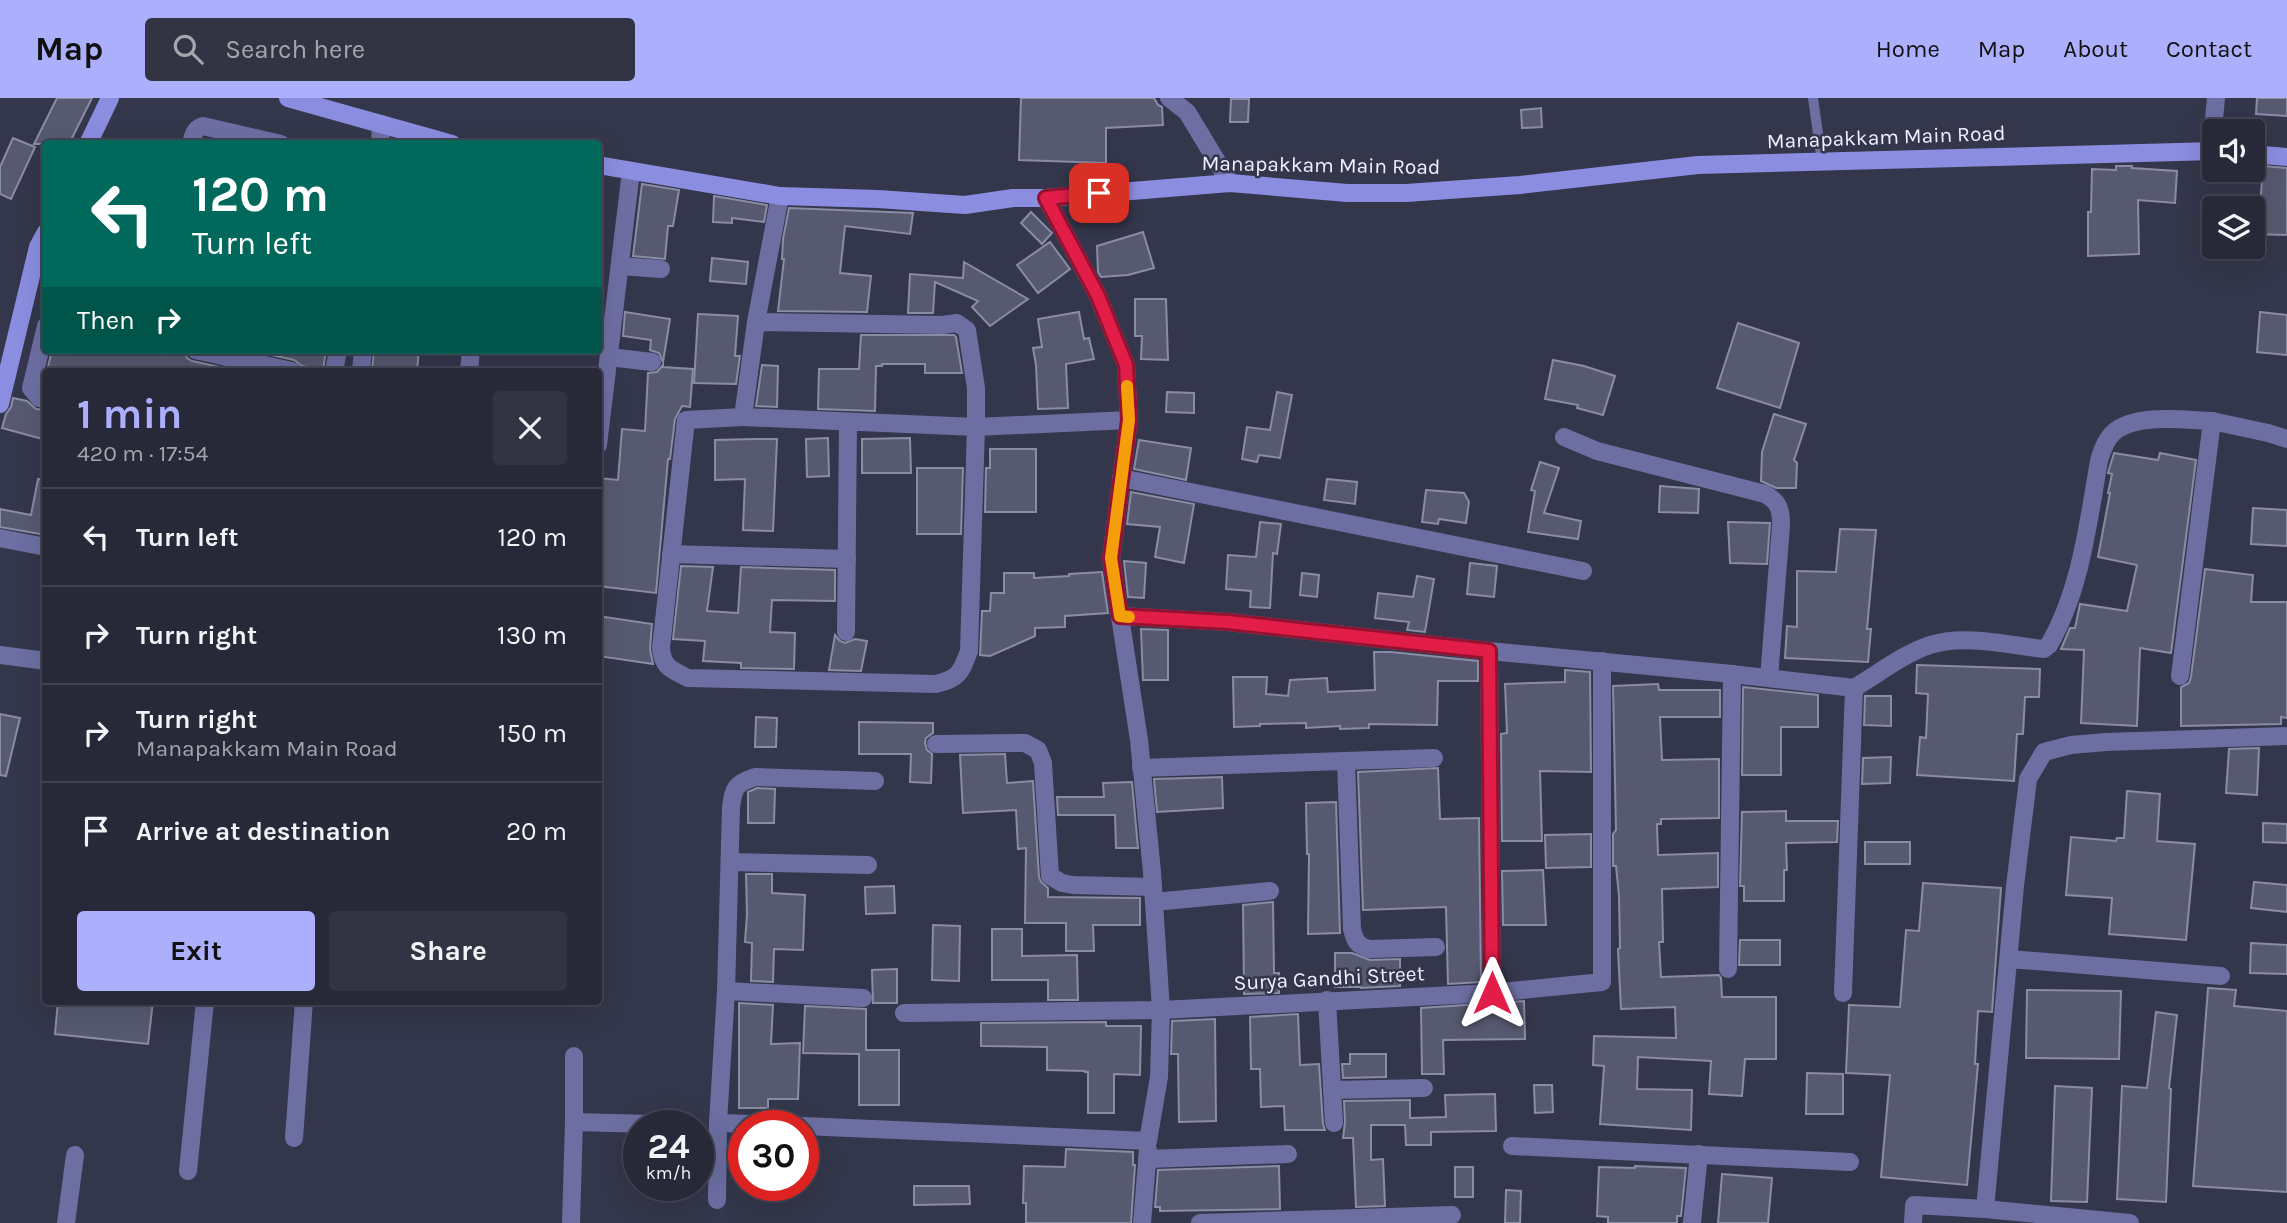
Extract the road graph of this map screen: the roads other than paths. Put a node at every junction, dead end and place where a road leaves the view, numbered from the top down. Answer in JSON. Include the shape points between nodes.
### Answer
{"nodes":[{"id":1,"x":110,"y":98,"type":"edge"},
{"id":2,"x":288,"y":98,"type":"edge"},
{"id":3,"x":1169,"y":98,"type":"edge"},
{"id":4,"x":1813,"y":98,"type":"edge"},
{"id":5,"x":2216,"y":98,"type":"edge"},
{"id":6,"x":2214,"y":119,"type":"edge"},
{"id":7,"x":381,"y":124,"type":"junction"},
{"id":8,"x":90,"y":140,"type":"edge"},
{"id":9,"x":192,"y":140,"type":"edge"},
{"id":10,"x":264,"y":140,"type":"edge"},
{"id":11,"x":380,"y":140,"type":"edge"},
{"id":12,"x":438,"y":140,"type":"edge"},
{"id":13,"x":2202,"y":151,"type":"edge"},
{"id":14,"x":2265,"y":155,"type":"edge"},
{"id":15,"x":2287,"y":157,"type":"edge"},
{"id":16,"x":1822,"y":162,"type":"junction"},
{"id":17,"x":602,"y":166,"type":"edge"},
{"id":18,"x":631,"y":171,"type":"junction"},
{"id":19,"x":1230,"y":183,"type":"junction"},
{"id":20,"x":780,"y":197,"type":"junction"},
{"id":21,"x":1046,"y":198,"type":"junction"},
{"id":22,"x":42,"y":246,"type":"edge"},
{"id":23,"x":620,"y":266,"type":"junction"},
{"id":24,"x":661,"y":269,"type":"dead end"},
{"id":25,"x":756,"y":322,"type":"junction"},
{"id":26,"x":42,"y":343,"type":"edge"},
{"id":27,"x":213,"y":354,"type":"edge"},
{"id":28,"x":609,"y":357,"type":"junction"},
{"id":29,"x":652,"y":362,"type":"dead end"},
{"id":30,"x":278,"y":368,"type":"edge"},
{"id":31,"x":42,"y":399,"type":"edge"},
{"id":32,"x":0,"y":404,"type":"edge"},
{"id":33,"x":602,"y":414,"type":"edge"},
{"id":34,"x":743,"y":417,"type":"junction"},
{"id":35,"x":1129,"y":420,"type":"junction"},
{"id":36,"x":2212,"y":421,"type":"junction"},
{"id":37,"x":848,"y":422,"type":"junction"},
{"id":38,"x":976,"y":427,"type":"junction"},
{"id":39,"x":1564,"y":437,"type":"dead end"},
{"id":40,"x":2287,"y":439,"type":"edge"},
{"id":41,"x":1121,"y":478,"type":"junction"},
{"id":42,"x":0,"y":538,"type":"edge"},
{"id":43,"x":42,"y":546,"type":"edge"},
{"id":44,"x":671,"y":554,"type":"junction"},
{"id":45,"x":847,"y":559,"type":"junction"},
{"id":46,"x":1583,"y":571,"type":"dead end"},
{"id":47,"x":1120,"y":616,"type":"junction"},
{"id":48,"x":846,"y":632,"type":"dead end"},
{"id":49,"x":1489,"y":651,"type":"junction"},
{"id":50,"x":0,"y":656,"type":"edge"},
{"id":51,"x":42,"y":661,"type":"edge"},
{"id":52,"x":1602,"y":661,"type":"junction"},
{"id":53,"x":1732,"y":674,"type":"junction"},
{"id":54,"x":2179,"y":676,"type":"dead end"},
{"id":55,"x":1769,"y":678,"type":"junction"},
{"id":56,"x":1854,"y":688,"type":"junction"},
{"id":57,"x":2287,"y":736,"type":"edge"},
{"id":58,"x":936,"y":744,"type":"dead end"},
{"id":59,"x":1434,"y":758,"type":"dead end"},
{"id":60,"x":1346,"y":761,"type":"junction"},
{"id":61,"x":1141,"y":768,"type":"junction"},
{"id":62,"x":875,"y":781,"type":"dead end"},
{"id":63,"x":730,"y":862,"type":"junction"},
{"id":64,"x":868,"y":864,"type":"dead end"},
{"id":65,"x":1270,"y":891,"type":"dead end"},
{"id":66,"x":1153,"y":895,"type":"junction"},
{"id":67,"x":1436,"y":947,"type":"dead end"},
{"id":68,"x":2009,"y":959,"type":"junction"},
{"id":69,"x":1728,"y":968,"type":"dead end"},
{"id":70,"x":2221,"y":976,"type":"dead end"},
{"id":71,"x":726,"y":992,"type":"junction"},
{"id":72,"x":1492,"y":993,"type":"junction"},
{"id":73,"x":1843,"y":993,"type":"dead end"},
{"id":74,"x":863,"y":999,"type":"dead end"},
{"id":75,"x":1326,"y":1000,"type":"junction"},
{"id":76,"x":205,"y":1005,"type":"edge"},
{"id":77,"x":304,"y":1005,"type":"edge"},
{"id":78,"x":1161,"y":1010,"type":"junction"},
{"id":79,"x":904,"y":1013,"type":"dead end"},
{"id":80,"x":575,"y":1056,"type":"dead end"},
{"id":81,"x":1424,"y":1088,"type":"dead end"},
{"id":82,"x":1332,"y":1090,"type":"junction"},
{"id":83,"x":574,"y":1122,"type":"junction"},
{"id":84,"x":623,"y":1123,"type":"edge"},
{"id":85,"x":718,"y":1123,"type":"junction"},
{"id":86,"x":728,"y":1123,"type":"edge"},
{"id":87,"x":1334,"y":1124,"type":"dead end"},
{"id":88,"x":819,"y":1127,"type":"edge"},
{"id":89,"x":293,"y":1138,"type":"dead end"},
{"id":90,"x":1512,"y":1146,"type":"dead end"},
{"id":91,"x":1147,"y":1150,"type":"junction"},
{"id":92,"x":1288,"y":1154,"type":"dead end"},
{"id":93,"x":1699,"y":1154,"type":"junction"},
{"id":94,"x":75,"y":1155,"type":"dead end"},
{"id":95,"x":1850,"y":1162,"type":"dead end"},
{"id":96,"x":188,"y":1171,"type":"dead end"},
{"id":97,"x":718,"y":1200,"type":"dead end"},
{"id":98,"x":1985,"y":1209,"type":"junction"},
{"id":99,"x":1452,"y":1215,"type":"dead end"},
{"id":100,"x":66,"y":1223,"type":"edge"},
{"id":101,"x":572,"y":1223,"type":"edge"},
{"id":102,"x":1142,"y":1223,"type":"edge"},
{"id":103,"x":1200,"y":1223,"type":"edge"},
{"id":104,"x":1692,"y":1223,"type":"edge"},
{"id":105,"x":1913,"y":1223,"type":"edge"},
{"id":106,"x":2130,"y":1223,"type":"edge"}],
"edges":[{"from":1,"to":8,"type":"main road"},
{"from":2,"to":7,"type":"main road"},
{"from":3,"to":19,"type":"street","via":[[1187,112]]},
{"from":4,"to":16,"type":"lane"},
{"from":5,"to":6,"type":"street"},
{"from":7,"to":11,"type":"street"},
{"from":7,"to":12,"type":"main road"},
{"from":9,"to":10,"type":"street","via":[[203,126]]},
{"from":13,"to":16,"type":"main road","name":"Manapakkam Main Road"},
{"from":14,"to":15,"type":"main road"},
{"from":16,"to":19,"type":"main road","name":"Manapakkam Main Road","via":[[1698,165],[1520,186],[1406,193]]},
{"from":17,"to":18,"type":"main road","name":"Manapakkam Main Road"},
{"from":18,"to":20,"type":"main road","name":"Manapakkam Main Road"},
{"from":18,"to":23,"type":"street"},
{"from":19,"to":21,"type":"main road","name":"Manapakkam Main Road"},
{"from":20,"to":21,"type":"main road","name":"Manapakkam Main Road","via":[[965,205]]},
{"from":20,"to":25,"type":"street"},
{"from":21,"to":35,"type":"street","via":[[1098,296],[1126,365]]},
{"from":22,"to":32,"type":"main road"},
{"from":23,"to":24,"type":"street"},
{"from":23,"to":28,"type":"street"},
{"from":25,"to":34,"type":"street"},
{"from":25,"to":38,"type":"street","via":[[957,323],[967,330],[976,388]]},
{"from":26,"to":31,"type":"street","via":[[31,388]]},
{"from":27,"to":30,"type":"street"},
{"from":28,"to":29,"type":"street"},
{"from":28,"to":33,"type":"street"},
{"from":34,"to":37,"type":"street"},
{"from":34,"to":44,"type":"street","via":[[686,420]]},
{"from":35,"to":38,"type":"street"},
{"from":35,"to":41,"type":"street"},
{"from":36,"to":40,"type":"street"},
{"from":36,"to":54,"type":"street"},
{"from":36,"to":56,"type":"street","via":[[2159,419],[2112,433],[2099,460],[2073,590],[2044,649],[1977,642],[1928,645]]},
{"from":37,"to":38,"type":"street"},
{"from":37,"to":45,"type":"street"},
{"from":38,"to":44,"type":"street","via":[[969,650],[952,680],[936,684],[688,678],[671,669],[661,648]]},
{"from":39,"to":55,"type":"street","via":[[1597,451],[1775,500],[1781,510],[1781,525]]},
{"from":41,"to":46,"type":"street"},
{"from":41,"to":47,"type":"street","via":[[1111,558]]},
{"from":42,"to":43,"type":"street"},
{"from":44,"to":45,"type":"street"},
{"from":45,"to":48,"type":"street"},
{"from":47,"to":49,"type":"street","via":[[1228,622]]},
{"from":47,"to":61,"type":"street"},
{"from":49,"to":52,"type":"street"},
{"from":49,"to":72,"type":"street"},
{"from":50,"to":51,"type":"street"},
{"from":52,"to":53,"type":"street"},
{"from":52,"to":72,"type":"street","name":"Surya Gandhi Street","via":[[1602,982]]},
{"from":53,"to":55,"type":"street"},
{"from":53,"to":69,"type":"street"},
{"from":55,"to":56,"type":"street"},
{"from":56,"to":73,"type":"street"},
{"from":57,"to":68,"type":"street","via":[[2071,744],[2044,752],[2028,779]]},
{"from":58,"to":66,"type":"street","via":[[1025,743],[1038,750],[1043,763],[1051,876],[1073,886]]},
{"from":59,"to":60,"type":"street"},
{"from":60,"to":61,"type":"street"},
{"from":60,"to":67,"type":"street","via":[[1355,941],[1370,949]]},
{"from":61,"to":66,"type":"street"},
{"from":62,"to":63,"type":"street","via":[[755,776],[739,782],[731,807]]},
{"from":63,"to":64,"type":"street"},
{"from":63,"to":71,"type":"street"},
{"from":65,"to":66,"type":"street"},
{"from":66,"to":78,"type":"street"},
{"from":68,"to":70,"type":"street"},
{"from":68,"to":98,"type":"street"},
{"from":71,"to":74,"type":"street"},
{"from":71,"to":85,"type":"street"},
{"from":72,"to":75,"type":"street","name":"Surya Gandhi Street"},
{"from":75,"to":78,"type":"street","name":"Surya Gandhi Street"},
{"from":75,"to":82,"type":"street"},
{"from":76,"to":96,"type":"street"},
{"from":77,"to":89,"type":"street"},
{"from":78,"to":79,"type":"street","name":"Surya Gandhi Street"},
{"from":78,"to":91,"type":"street","via":[[1159,1077]]},
{"from":80,"to":83,"type":"street"},
{"from":81,"to":82,"type":"street"},
{"from":82,"to":87,"type":"street"},
{"from":83,"to":84,"type":"street"},
{"from":83,"to":101,"type":"street"},
{"from":85,"to":86,"type":"street"},
{"from":85,"to":97,"type":"street"},
{"from":88,"to":91,"type":"street"},
{"from":90,"to":93,"type":"street"},
{"from":91,"to":92,"type":"street"},
{"from":91,"to":102,"type":"street"},
{"from":93,"to":95,"type":"street"},
{"from":93,"to":104,"type":"street"},
{"from":94,"to":100,"type":"street"},
{"from":98,"to":105,"type":"street","via":[[1914,1205]]},
{"from":98,"to":106,"type":"street"},
{"from":99,"to":103,"type":"street"}]}
